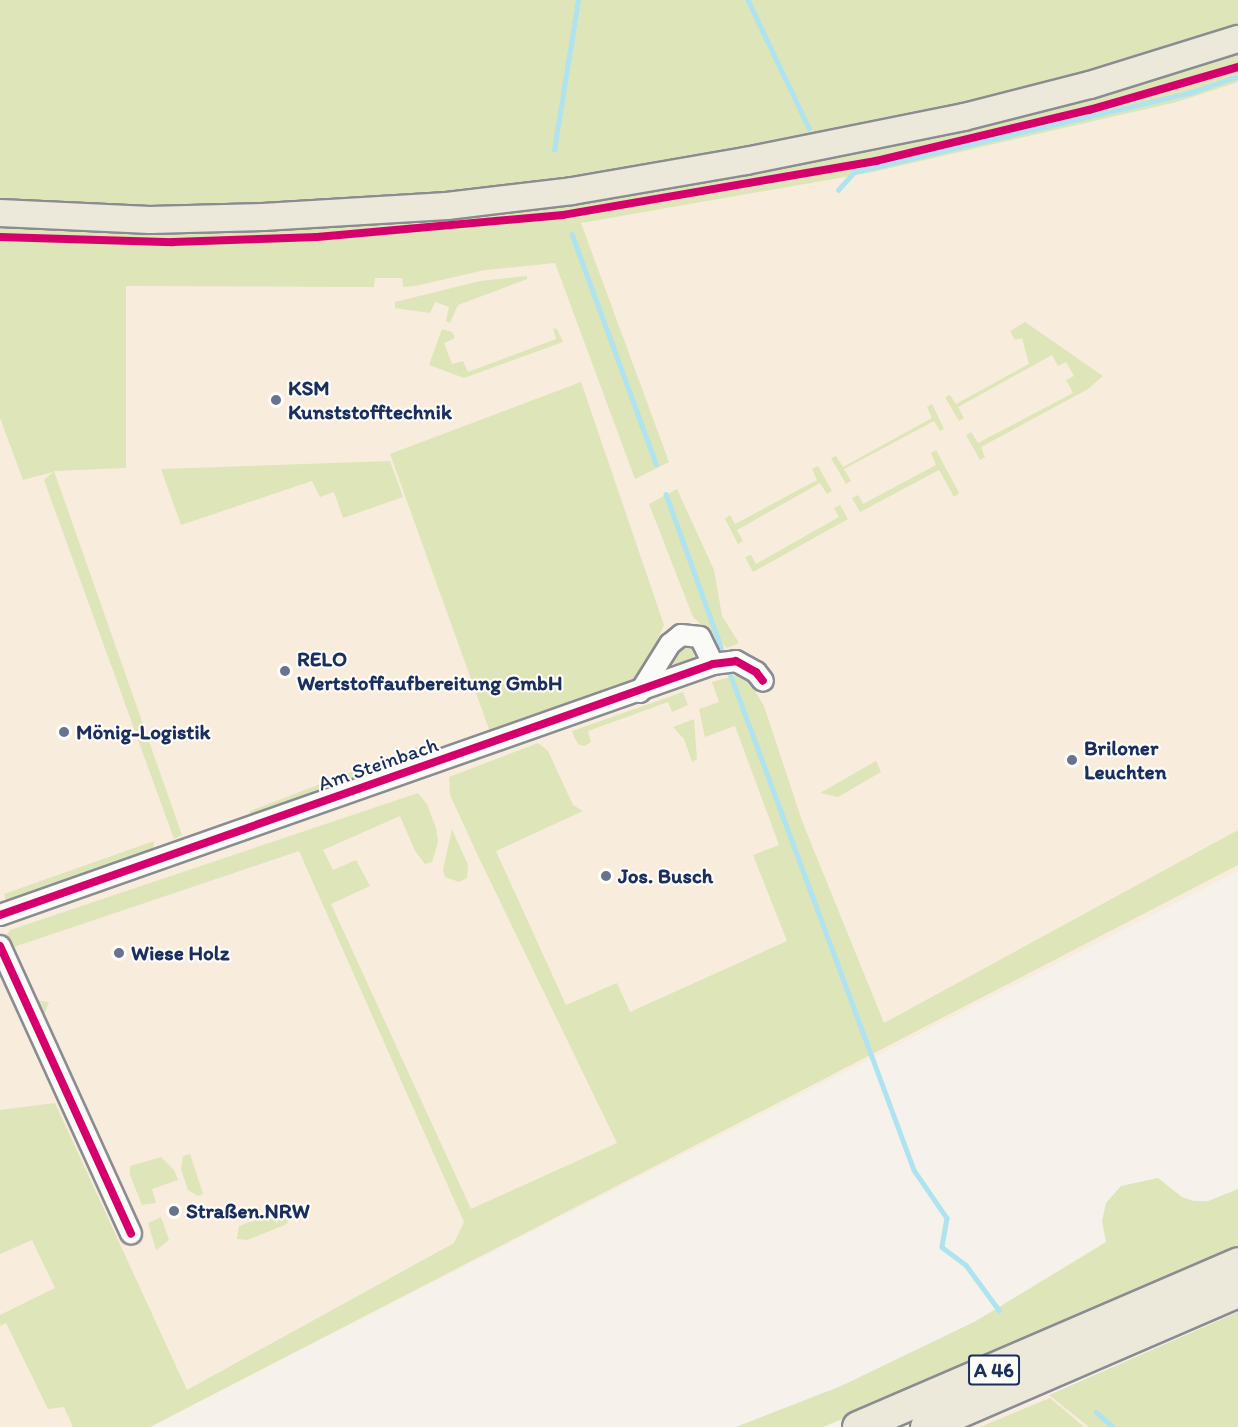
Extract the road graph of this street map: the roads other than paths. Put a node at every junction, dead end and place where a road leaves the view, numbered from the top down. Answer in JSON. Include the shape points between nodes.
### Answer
{"nodes":[{"id":1,"x":1238,"y":39,"type":"edge"},
{"id":2,"x":0,"y":213,"type":"edge"},
{"id":3,"x":713,"y":664,"type":"junction"},
{"id":4,"x":763,"y":681,"type":"dead end"},
{"id":5,"x":640,"y":692,"type":"junction"},
{"id":6,"x":0,"y":915,"type":"edge"},
{"id":7,"x":0,"y":946,"type":"edge"},
{"id":8,"x":131,"y":1234,"type":"dead end"},
{"id":9,"x":1238,"y":1263,"type":"edge"},
{"id":10,"x":1238,"y":1292,"type":"edge"},
{"id":11,"x":1163,"y":1312,"type":"junction"},
{"id":12,"x":1136,"y":1324,"type":"junction"},
{"id":13,"x":858,"y":1427,"type":"edge"},
{"id":14,"x":926,"y":1427,"type":"edge"}],
"edges":[{"from":1,"to":2,"type":"main road","via":[[1090,86],[953,120],[572,191],[447,206],[263,217],[150,220]]},
{"from":3,"to":4,"type":"street","name":"Am Steinbach","via":[[736,661],[756,672]]},
{"from":3,"to":5,"type":"street","name":"Am Steinbach"},
{"from":3,"to":5,"type":"street","via":[[700,637],[681,635],[670,644]]},
{"from":5,"to":6,"type":"street","name":"Am Steinbach"},
{"from":7,"to":8,"type":"street"},
{"from":9,"to":11,"type":"highway","number":"A 46"},
{"from":10,"to":11,"type":"highway","number":"A 46"},
{"from":11,"to":12,"type":"highway","number":"A 46"},
{"from":12,"to":13,"type":"highway","number":"A 46"},
{"from":12,"to":14,"type":"highway","number":"A 46"}]}
